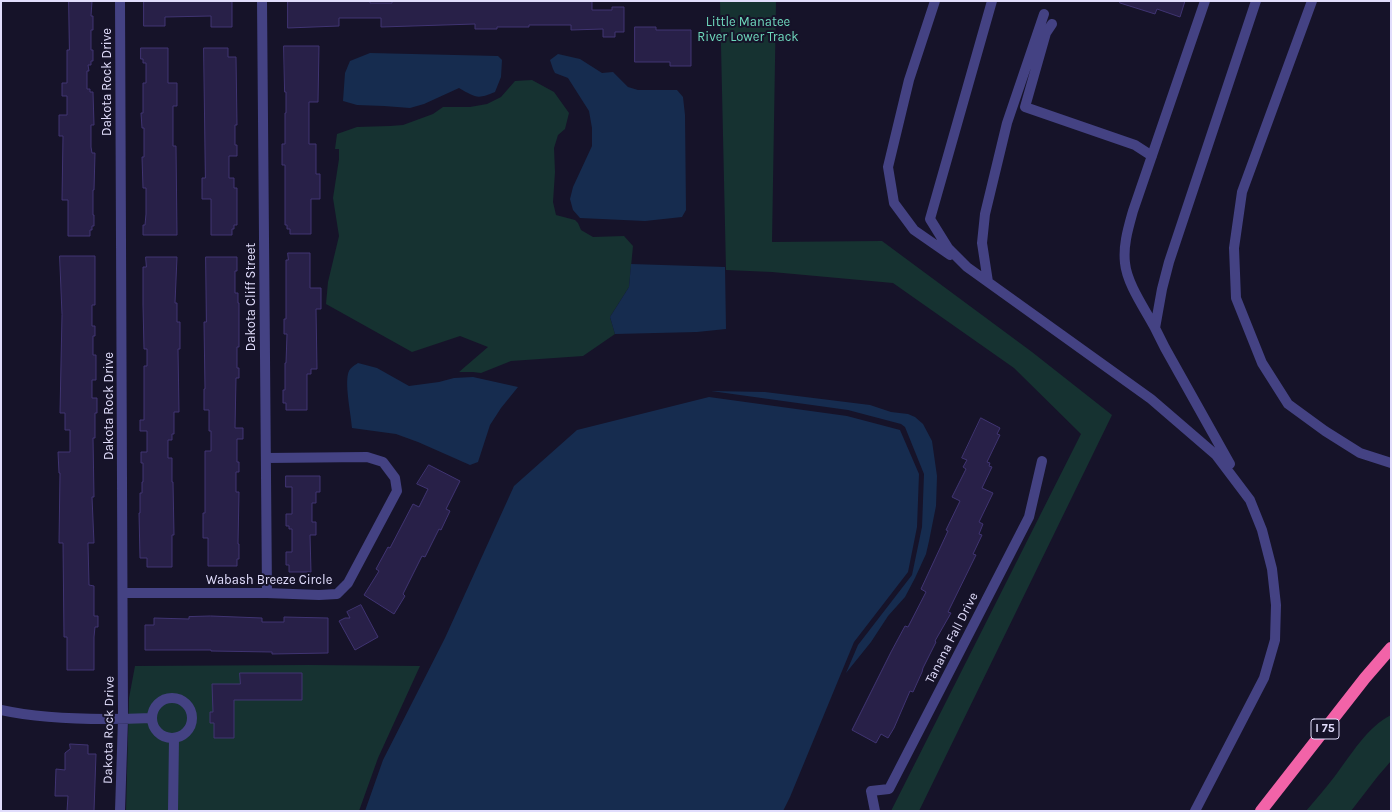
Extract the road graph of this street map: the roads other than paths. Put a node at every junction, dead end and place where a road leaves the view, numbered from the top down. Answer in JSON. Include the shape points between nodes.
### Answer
{"nodes":[{"id":1,"x":120,"y":1,"type":"edge"},
{"id":2,"x":262,"y":1,"type":"edge"},
{"id":3,"x":935,"y":1,"type":"edge"},
{"id":4,"x":992,"y":1,"type":"edge"},
{"id":5,"x":1204,"y":1,"type":"edge"},
{"id":6,"x":1256,"y":1,"type":"edge"},
{"id":7,"x":1312,"y":1,"type":"edge"},
{"id":8,"x":1044,"y":14,"type":"dead end"},
{"id":9,"x":1052,"y":24,"type":"dead end"},
{"id":10,"x":1152,"y":156,"type":"junction"},
{"id":11,"x":968,"y":267,"type":"junction"},
{"id":12,"x":988,"y":282,"type":"junction"},
{"id":13,"x":1155,"y":328,"type":"junction"},
{"id":14,"x":266,"y":458,"type":"junction"},
{"id":15,"x":1042,"y":461,"type":"dead end"},
{"id":16,"x":1391,"y":464,"type":"edge"},
{"id":17,"x":1250,"y":500,"type":"junction"},
{"id":18,"x":123,"y":593,"type":"junction"},
{"id":19,"x":267,"y":593,"type":"junction"},
{"id":20,"x":1391,"y":648,"type":"edge"},
{"id":21,"x":1,"y":710,"type":"edge"},
{"id":22,"x":152,"y":718,"type":"junction"},
{"id":23,"x":123,"y":719,"type":"junction"},
{"id":24,"x":174,"y":738,"type":"junction"},
{"id":25,"x":120,"y":811,"type":"edge"},
{"id":26,"x":173,"y":811,"type":"edge"},
{"id":27,"x":875,"y":811,"type":"edge"},
{"id":28,"x":1195,"y":811,"type":"edge"},
{"id":29,"x":1261,"y":811,"type":"edge"}],
"edges":[{"from":1,"to":18,"type":"street","name":"Dakota Rock Drive"},
{"from":2,"to":14,"type":"street","name":"Dakota Cliff Street"},
{"from":3,"to":11,"type":"street","via":[[909,80],[888,167],[894,203],[914,230]]},
{"from":4,"to":11,"type":"street","via":[[930,219],[948,248]]},
{"from":5,"to":10,"type":"street"},
{"from":6,"to":13,"type":"street","via":[[1169,262]]},
{"from":7,"to":16,"type":"street","via":[[1242,192],[1234,248],[1236,298],[1262,363],[1288,404],[1360,452]]},
{"from":8,"to":12,"type":"street","via":[[1006,123],[985,214],[982,243]]},
{"from":9,"to":10,"type":"street","via":[[1046,33],[1025,107],[1135,145]]},
{"from":10,"to":13,"type":"street","via":[[1126,235],[1125,265],[1129,280]]},
{"from":11,"to":12,"type":"street"},
{"from":12,"to":17,"type":"street","via":[[1157,404],[1216,455]]},
{"from":13,"to":17,"type":"street"},
{"from":14,"to":19,"type":"street","name":"Dakota Cliff Street"},
{"from":14,"to":19,"type":"street","name":"Wabash Breeze Circle","via":[[367,457],[383,462],[395,478],[397,491],[348,583],[337,594]]},
{"from":15,"to":27,"type":"street","name":"Tanana Fall Drive","via":[[1029,517],[889,789],[871,791]]},
{"from":17,"to":28,"type":"street","via":[[1262,530],[1272,569],[1276,605],[1275,640],[1264,678]]},
{"from":18,"to":19,"type":"street","name":"Wabash Breeze Circle"},
{"from":18,"to":23,"type":"street","name":"Dakota Rock Drive"},
{"from":20,"to":29,"type":"highway","number":"I 75"},
{"from":21,"to":23,"type":"street","via":[[53,717]]},
{"from":22,"to":23,"type":"street"},
{"from":22,"to":24,"type":"street","via":[[158,732]]},
{"from":22,"to":24,"type":"street","via":[[154,708],[163,699],[176,697],[188,704],[192,710],[192,724],[184,735]]},
{"from":23,"to":25,"type":"street","name":"Dakota Rock Drive"},
{"from":24,"to":26,"type":"street"}]}
